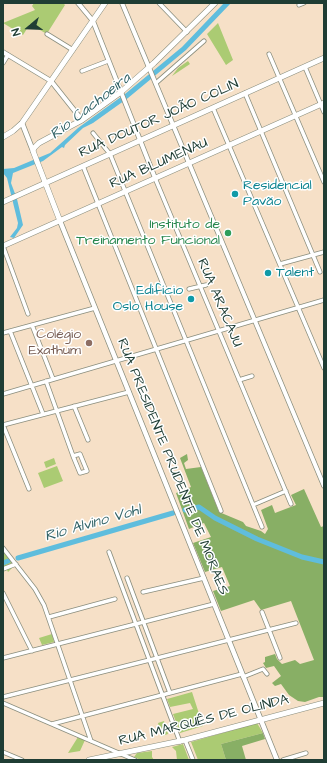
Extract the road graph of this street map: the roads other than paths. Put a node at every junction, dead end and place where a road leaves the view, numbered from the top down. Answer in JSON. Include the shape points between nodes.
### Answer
{"nodes":[{"id":1,"x":78,"y":3,"type":"edge"},
{"id":2,"x":105,"y":3,"type":"edge"},
{"id":3,"x":122,"y":3,"type":"edge"},
{"id":4,"x":159,"y":3,"type":"edge"},
{"id":5,"x":304,"y":3,"type":"edge"},
{"id":6,"x":212,"y":4,"type":"edge"},
{"id":7,"x":299,"y":5,"type":"dead end"},
{"id":8,"x":93,"y":21,"type":"junction"},
{"id":9,"x":187,"y":32,"type":"junction"},
{"id":10,"x":47,"y":34,"type":"dead end"},
{"id":11,"x":204,"y":41,"type":"dead end"},
{"id":12,"x":73,"y":50,"type":"junction"},
{"id":13,"x":3,"y":52,"type":"edge"},
{"id":14,"x":269,"y":54,"type":"dead end"},
{"id":15,"x":8,"y":55,"type":"junction"},
{"id":16,"x":324,"y":58,"type":"edge"},
{"id":17,"x":108,"y":61,"type":"junction"},
{"id":18,"x":3,"y":63,"type":"edge"},
{"id":19,"x":305,"y":66,"type":"junction"},
{"id":20,"x":150,"y":69,"type":"junction"},
{"id":21,"x":82,"y":71,"type":"dead end"},
{"id":22,"x":279,"y":78,"type":"junction"},
{"id":23,"x":51,"y":81,"type":"junction"},
{"id":24,"x":155,"y":81,"type":"junction"},
{"id":25,"x":245,"y":93,"type":"junction"},
{"id":26,"x":121,"y":94,"type":"junction"},
{"id":27,"x":322,"y":104,"type":"edge"},
{"id":28,"x":213,"y":108,"type":"junction"},
{"id":29,"x":324,"y":112,"type":"edge"},
{"id":30,"x":296,"y":116,"type":"junction"},
{"id":31,"x":82,"y":120,"type":"junction"},
{"id":32,"x":22,"y":123,"type":"junction"},
{"id":33,"x":174,"y":125,"type":"junction"},
{"id":34,"x":261,"y":131,"type":"junction"},
{"id":35,"x":92,"y":133,"type":"dead end"},
{"id":36,"x":3,"y":137,"type":"edge"},
{"id":37,"x":139,"y":141,"type":"junction"},
{"id":38,"x":229,"y":145,"type":"junction"},
{"id":39,"x":33,"y":151,"type":"junction"},
{"id":40,"x":110,"y":154,"type":"junction"},
{"id":41,"x":189,"y":163,"type":"junction"},
{"id":42,"x":83,"y":166,"type":"junction"},
{"id":43,"x":155,"y":178,"type":"junction"},
{"id":44,"x":324,"y":180,"type":"edge"},
{"id":45,"x":45,"y":183,"type":"junction"},
{"id":46,"x":125,"y":192,"type":"junction"},
{"id":47,"x":3,"y":202,"type":"edge"},
{"id":48,"x":98,"y":204,"type":"junction"},
{"id":49,"x":60,"y":221,"type":"junction"},
{"id":50,"x":3,"y":246,"type":"edge"},
{"id":51,"x":324,"y":252,"type":"edge"},
{"id":52,"x":312,"y":255,"type":"junction"},
{"id":53,"x":280,"y":264,"type":"junction"},
{"id":54,"x":320,"y":272,"type":"dead end"},
{"id":55,"x":206,"y":285,"type":"dead end"},
{"id":56,"x":200,"y":286,"type":"junction"},
{"id":57,"x":189,"y":289,"type":"dead end"},
{"id":58,"x":324,"y":300,"type":"edge"},
{"id":59,"x":96,"y":308,"type":"junction"},
{"id":60,"x":298,"y":308,"type":"junction"},
{"id":61,"x":28,"y":314,"type":"dead end"},
{"id":62,"x":255,"y":320,"type":"junction"},
{"id":63,"x":32,"y":325,"type":"junction"},
{"id":64,"x":10,"y":331,"type":"junction"},
{"id":65,"x":219,"y":331,"type":"junction"},
{"id":66,"x":3,"y":333,"type":"edge"},
{"id":67,"x":186,"y":340,"type":"junction"},
{"id":68,"x":156,"y":349,"type":"junction"},
{"id":69,"x":116,"y":361,"type":"junction"},
{"id":70,"x":324,"y":368,"type":"edge"},
{"id":71,"x":252,"y":376,"type":"dead end"},
{"id":72,"x":53,"y":379,"type":"junction"},
{"id":73,"x":239,"y":380,"type":"junction"},
{"id":74,"x":46,"y":381,"type":"junction"},
{"id":75,"x":31,"y":385,"type":"junction"},
{"id":76,"x":129,"y":392,"type":"junction"},
{"id":77,"x":3,"y":394,"type":"edge"},
{"id":78,"x":74,"y":406,"type":"junction"},
{"id":79,"x":57,"y":411,"type":"junction"},
{"id":80,"x":42,"y":414,"type":"junction"},
{"id":81,"x":3,"y":425,"type":"edge"},
{"id":82,"x":88,"y":440,"type":"dead end"},
{"id":83,"x":74,"y":456,"type":"junction"},
{"id":84,"x":324,"y":486,"type":"edge"},
{"id":85,"x":29,"y":489,"type":"dead end"},
{"id":86,"x":286,"y":492,"type":"junction"},
{"id":87,"x":291,"y":504,"type":"dead end"},
{"id":88,"x":253,"y":505,"type":"junction"},
{"id":89,"x":221,"y":510,"type":"dead end"},
{"id":90,"x":262,"y":526,"type":"dead end"},
{"id":91,"x":3,"y":548,"type":"edge"},
{"id":92,"x":109,"y":552,"type":"dead end"},
{"id":93,"x":16,"y":564,"type":"junction"},
{"id":94,"x":3,"y":569,"type":"edge"},
{"id":95,"x":127,"y":578,"type":"dead end"},
{"id":96,"x":204,"y":578,"type":"junction"},
{"id":97,"x":143,"y":592,"type":"dead end"},
{"id":98,"x":3,"y":593,"type":"edge"},
{"id":99,"x":115,"y":599,"type":"dead end"},
{"id":100,"x":214,"y":604,"type":"junction"},
{"id":101,"x":262,"y":612,"type":"dead end"},
{"id":102,"x":49,"y":616,"type":"junction"},
{"id":103,"x":143,"y":622,"type":"junction"},
{"id":104,"x":296,"y":623,"type":"dead end"},
{"id":105,"x":136,"y":624,"type":"junction"},
{"id":106,"x":269,"y":630,"type":"junction"},
{"id":107,"x":229,"y":640,"type":"junction"},
{"id":108,"x":58,"y":644,"type":"junction"},
{"id":109,"x":32,"y":651,"type":"junction"},
{"id":110,"x":3,"y":658,"type":"edge"},
{"id":111,"x":156,"y":658,"type":"junction"},
{"id":112,"x":280,"y":658,"type":"dead end"},
{"id":113,"x":149,"y":660,"type":"junction"},
{"id":114,"x":267,"y":674,"type":"dead end"},
{"id":115,"x":243,"y":675,"type":"junction"},
{"id":116,"x":70,"y":680,"type":"junction"},
{"id":117,"x":170,"y":694,"type":"junction"},
{"id":118,"x":162,"y":695,"type":"junction"},
{"id":119,"x":3,"y":697,"type":"edge"},
{"id":120,"x":3,"y":703,"type":"edge"},
{"id":121,"x":324,"y":703,"type":"edge"},
{"id":122,"x":82,"y":716,"type":"junction"},
{"id":123,"x":261,"y":720,"type":"junction"},
{"id":124,"x":52,"y":724,"type":"junction"},
{"id":125,"x":91,"y":741,"type":"junction"},
{"id":126,"x":183,"y":741,"type":"junction"},
{"id":127,"x":3,"y":752,"type":"edge"},
{"id":128,"x":306,"y":753,"type":"dead end"},
{"id":129,"x":120,"y":754,"type":"junction"},
{"id":130,"x":22,"y":760,"type":"edge"},
{"id":131,"x":89,"y":760,"type":"edge"},
{"id":132,"x":135,"y":760,"type":"edge"},
{"id":133,"x":193,"y":760,"type":"edge"},
{"id":134,"x":277,"y":760,"type":"edge"},
{"id":135,"x":283,"y":760,"type":"edge"}],
"edges":[{"from":1,"to":8,"type":"street","name":"RUA ARACAJU"},
{"from":2,"to":8,"type":"main road"},
{"from":3,"to":20,"type":"street"},
{"from":4,"to":9,"type":"street"},
{"from":5,"to":7,"type":"street"},
{"from":6,"to":9,"type":"main road"},
{"from":8,"to":12,"type":"main road"},
{"from":8,"to":17,"type":"street","name":"RUA ARACAJU"},
{"from":9,"to":20,"type":"main road"},
{"from":10,"to":12,"type":"street"},
{"from":11,"to":24,"type":"street"},
{"from":12,"to":23,"type":"main road"},
{"from":13,"to":15,"type":"street"},
{"from":14,"to":22,"type":"street"},
{"from":15,"to":18,"type":"street"},
{"from":15,"to":23,"type":"street"},
{"from":16,"to":19,"type":"main road","name":"RUA DOUTOR JOÃO COLIN"},
{"from":17,"to":21,"type":"street"},
{"from":17,"to":26,"type":"street","name":"RUA ARACAJU"},
{"from":19,"to":22,"type":"main road","name":"RUA DOUTOR JOÃO COLIN"},
{"from":19,"to":27,"type":"street"},
{"from":20,"to":24,"type":"street"},
{"from":20,"to":26,"type":"main road"},
{"from":22,"to":25,"type":"main road","name":"RUA DOUTOR JOÃO COLIN"},
{"from":22,"to":30,"type":"street"},
{"from":23,"to":31,"type":"street"},
{"from":23,"to":32,"type":"main road"},
{"from":24,"to":33,"type":"street"},
{"from":25,"to":28,"type":"main road","name":"RUA DOUTOR JOÃO COLIN"},
{"from":25,"to":34,"type":"street"},
{"from":26,"to":31,"type":"main road"},
{"from":26,"to":37,"type":"street","name":"RUA ARACAJU"},
{"from":27,"to":29,"type":"street"},
{"from":27,"to":30,"type":"main road","name":"RUA BLUMENAU"},
{"from":28,"to":33,"type":"main road","name":"RUA DOUTOR JOÃO COLIN"},
{"from":28,"to":38,"type":"street"},
{"from":30,"to":34,"type":"main road","name":"RUA BLUMENAU"},
{"from":30,"to":44,"type":"street"},
{"from":31,"to":39,"type":"main road","via":[[39,144]]},
{"from":32,"to":36,"type":"main road"},
{"from":32,"to":39,"type":"main road"},
{"from":33,"to":37,"type":"main road","name":"RUA DOUTOR JOÃO COLIN"},
{"from":33,"to":41,"type":"street"},
{"from":34,"to":38,"type":"main road","name":"RUA BLUMENAU"},
{"from":34,"to":52,"type":"street"},
{"from":35,"to":40,"type":"street"},
{"from":37,"to":40,"type":"main road","name":"RUA DOUTOR JOÃO COLIN"},
{"from":37,"to":43,"type":"street","name":"RUA ARACAJU"},
{"from":38,"to":41,"type":"main road","name":"RUA BLUMENAU"},
{"from":38,"to":53,"type":"street"},
{"from":39,"to":45,"type":"main road","name":"RUA PRESIDENTE PRUDENTE DE MORAES"},
{"from":40,"to":42,"type":"main road","name":"RUA DOUTOR JOÃO COLIN"},
{"from":40,"to":46,"type":"street"},
{"from":41,"to":43,"type":"main road","name":"RUA BLUMENAU"},
{"from":41,"to":62,"type":"street"},
{"from":42,"to":45,"type":"main road","name":"RUA DOUTOR JOÃO COLIN"},
{"from":42,"to":48,"type":"street"},
{"from":43,"to":46,"type":"main road","name":"RUA BLUMENAU"},
{"from":43,"to":56,"type":"street","name":"RUA ARACAJU"},
{"from":45,"to":47,"type":"main road","name":"RUA DOUTOR JOÃO COLIN"},
{"from":45,"to":49,"type":"main road","name":"RUA PRESIDENTE PRUDENTE DE MORAES"},
{"from":46,"to":48,"type":"main road","name":"RUA BLUMENAU"},
{"from":46,"to":67,"type":"street"},
{"from":48,"to":49,"type":"main road","name":"RUA BLUMENAU"},
{"from":48,"to":68,"type":"street"},
{"from":49,"to":50,"type":"main road","name":"RUA BLUMENAU"},
{"from":49,"to":59,"type":"main road","name":"RUA PRESIDENTE PRUDENTE DE MORAES"},
{"from":50,"to":61,"type":"street"},
{"from":51,"to":52,"type":"street"},
{"from":52,"to":53,"type":"street"},
{"from":52,"to":54,"type":"street"},
{"from":53,"to":60,"type":"street"},
{"from":55,"to":56,"type":"street"},
{"from":56,"to":57,"type":"street"},
{"from":56,"to":65,"type":"street","name":"RUA ARACAJU"},
{"from":58,"to":60,"type":"street"},
{"from":59,"to":63,"type":"street"},
{"from":59,"to":69,"type":"main road","name":"RUA PRESIDENTE PRUDENTE DE MORAES"},
{"from":60,"to":62,"type":"street"},
{"from":60,"to":70,"type":"street"},
{"from":62,"to":65,"type":"street"},
{"from":62,"to":84,"type":"street"},
{"from":63,"to":64,"type":"street"},
{"from":63,"to":72,"type":"street"},
{"from":64,"to":66,"type":"street"},
{"from":64,"to":75,"type":"street"},
{"from":65,"to":67,"type":"street"},
{"from":65,"to":73,"type":"street","name":"RUA ARACAJU"},
{"from":67,"to":68,"type":"street"},
{"from":67,"to":88,"type":"street"},
{"from":68,"to":69,"type":"street"},
{"from":68,"to":89,"type":"street"},
{"from":69,"to":72,"type":"street"},
{"from":69,"to":76,"type":"main road","name":"RUA PRESIDENTE PRUDENTE DE MORAES"},
{"from":71,"to":73,"type":"street"},
{"from":72,"to":74,"type":"street"},
{"from":73,"to":86,"type":"street","name":"RUA ARACAJU"},
{"from":74,"to":75,"type":"street"},
{"from":74,"to":79,"type":"street"},
{"from":75,"to":77,"type":"street"},
{"from":75,"to":80,"type":"street"},
{"from":76,"to":78,"type":"street"},
{"from":76,"to":96,"type":"main road","name":"RUA PRESIDENTE PRUDENTE DE MORAES"},
{"from":78,"to":79,"type":"street"},
{"from":78,"to":82,"type":"street"},
{"from":79,"to":80,"type":"street"},
{"from":79,"to":83,"type":"street"},
{"from":80,"to":81,"type":"street"},
{"from":81,"to":85,"type":"street"},
{"from":83,"to":83,"type":"street","via":[[80,473],[87,471],[80,454]]},
{"from":86,"to":87,"type":"street","name":"RUA ARACAJU"},
{"from":86,"to":88,"type":"street"},
{"from":88,"to":90,"type":"street"},
{"from":91,"to":93,"type":"street"},
{"from":92,"to":105,"type":"street"},
{"from":93,"to":94,"type":"street"},
{"from":93,"to":102,"type":"street","via":[[39,595]]},
{"from":95,"to":103,"type":"street"},
{"from":96,"to":97,"type":"street"},
{"from":96,"to":100,"type":"main road","name":"RUA PRESIDENTE PRUDENTE DE MORAES"},
{"from":98,"to":109,"type":"street"},
{"from":99,"to":102,"type":"street"},
{"from":100,"to":103,"type":"street"},
{"from":100,"to":107,"type":"main road","name":"RUA PRESIDENTE PRUDENTE DE MORAES"},
{"from":101,"to":106,"type":"street"},
{"from":102,"to":108,"type":"street"},
{"from":103,"to":105,"type":"street"},
{"from":103,"to":111,"type":"street"},
{"from":104,"to":106,"type":"street"},
{"from":105,"to":108,"type":"street"},
{"from":105,"to":113,"type":"street"},
{"from":106,"to":107,"type":"street"},
{"from":106,"to":112,"type":"street"},
{"from":107,"to":111,"type":"street"},
{"from":107,"to":115,"type":"main road","name":"RUA PRESIDENTE PRUDENTE DE MORAES"},
{"from":108,"to":109,"type":"street"},
{"from":108,"to":116,"type":"street"},
{"from":109,"to":110,"type":"street"},
{"from":111,"to":113,"type":"street"},
{"from":111,"to":117,"type":"street"},
{"from":113,"to":116,"type":"street"},
{"from":113,"to":118,"type":"street"},
{"from":114,"to":115,"type":"street","via":[[263,669]]},
{"from":115,"to":117,"type":"street"},
{"from":115,"to":123,"type":"main road","name":"RUA PRESIDENTE PRUDENTE DE MORAES"},
{"from":116,"to":119,"type":"street"},
{"from":116,"to":122,"type":"street"},
{"from":117,"to":118,"type":"street"},
{"from":118,"to":122,"type":"street"},
{"from":118,"to":126,"type":"street"},
{"from":120,"to":124,"type":"street"},
{"from":121,"to":123,"type":"main road","name":"RUA MARQUÊS DE OLINDA"},
{"from":122,"to":124,"type":"street"},
{"from":122,"to":125,"type":"street"},
{"from":123,"to":126,"type":"main road","name":"RUA MARQUÊS DE OLINDA"},
{"from":123,"to":134,"type":"main road","name":"RUA PRESIDENTE PRUDENTE DE MORAES"},
{"from":124,"to":125,"type":"street"},
{"from":125,"to":129,"type":"street"},
{"from":126,"to":129,"type":"main road","name":"RUA MARQUÊS DE OLINDA"},
{"from":126,"to":133,"type":"street"},
{"from":127,"to":130,"type":"street"},
{"from":128,"to":135,"type":"street"},
{"from":129,"to":131,"type":"main road","name":"RUA MARQUÊS DE OLINDA"},
{"from":129,"to":132,"type":"street"}]}
